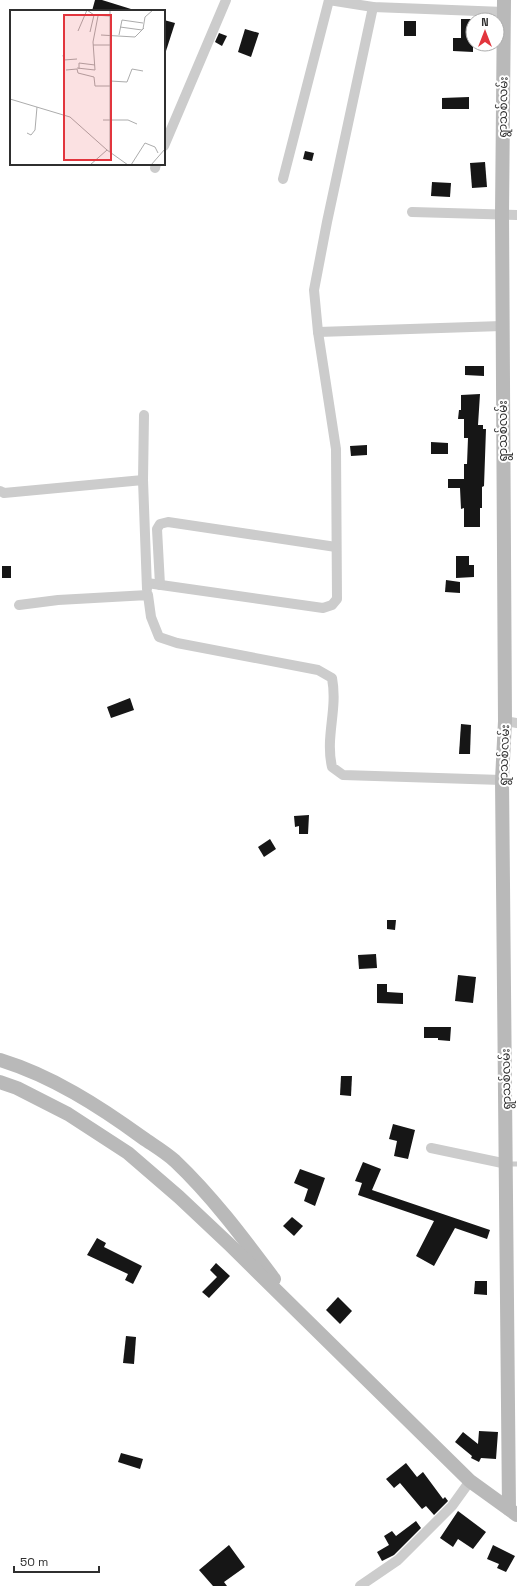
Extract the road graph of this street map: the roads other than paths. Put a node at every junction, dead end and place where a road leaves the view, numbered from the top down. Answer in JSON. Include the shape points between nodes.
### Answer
{"nodes":[{"id":1,"x":226,"y":0,"type":"edge"},
{"id":2,"x":392,"y":4,"type":"edge"},
{"id":3,"x":431,"y":4,"type":"edge"},
{"id":4,"x":504,"y":6,"type":"edge"},
{"id":5,"x":373,"y":7,"type":"junction"},
{"id":6,"x":165,"y":144,"type":"edge"},
{"id":7,"x":283,"y":179,"type":"dead end"},
{"id":8,"x":412,"y":212,"type":"dead end"},
{"id":9,"x":502,"y":214,"type":"junction"},
{"id":10,"x":517,"y":215,"type":"edge"},
{"id":11,"x":502,"y":326,"type":"junction"},
{"id":12,"x":318,"y":332,"type":"junction"},
{"id":13,"x":144,"y":415,"type":"dead end"},
{"id":14,"x":143,"y":480,"type":"junction"},
{"id":15,"x":0,"y":491,"type":"edge"},
{"id":16,"x":336,"y":547,"type":"junction"},
{"id":17,"x":147,"y":583,"type":"junction"},
{"id":18,"x":160,"y":585,"type":"junction"},
{"id":19,"x":148,"y":595,"type":"junction"},
{"id":20,"x":18,"y":605,"type":"dead end"},
{"id":21,"x":511,"y":722,"type":"edge"},
{"id":22,"x":502,"y":780,"type":"junction"},
{"id":23,"x":0,"y":1060,"type":"edge"},
{"id":24,"x":0,"y":1082,"type":"edge"},
{"id":25,"x":431,"y":1148,"type":"dead end"},
{"id":26,"x":512,"y":1164,"type":"edge"},
{"id":27,"x":300,"y":1315,"type":"junction"},
{"id":28,"x":470,"y":1481,"type":"junction"},
{"id":29,"x":513,"y":1512,"type":"edge"},
{"id":30,"x":360,"y":1586,"type":"edge"}],
"edges":[{"from":1,"to":6,"type":"street"},
{"from":2,"to":3,"type":"street"},
{"from":2,"to":5,"type":"street"},
{"from":3,"to":4,"type":"street"},
{"from":4,"to":9,"type":"street","name":"ရွာသစ်လမ်း"},
{"from":5,"to":7,"type":"street","via":[[329,0]]},
{"from":5,"to":12,"type":"street","via":[[314,290]]},
{"from":8,"to":9,"type":"street"},
{"from":9,"to":10,"type":"street"},
{"from":9,"to":11,"type":"street","name":"ရွာသစ်လမ်း"},
{"from":11,"to":12,"type":"street"},
{"from":11,"to":21,"type":"street","name":"ရွာသစ်လမ်း"},
{"from":12,"to":16,"type":"street","via":[[336,450]]},
{"from":13,"to":14,"type":"street"},
{"from":14,"to":15,"type":"street","via":[[4,493]]},
{"from":14,"to":17,"type":"street"},
{"from":16,"to":18,"type":"street","via":[[337,599],[332,605],[323,608]]},
{"from":16,"to":18,"type":"street","via":[[168,522],[160,524],[157,529]]},
{"from":17,"to":18,"type":"street"},
{"from":17,"to":19,"type":"street"},
{"from":19,"to":20,"type":"street"},
{"from":19,"to":22,"type":"street","via":[[151,617],[159,637],[177,643],[318,670],[332,678],[335,695],[328,751],[332,767],[343,775]]},
{"from":21,"to":22,"type":"street","name":"ရွာသစ်လမ်း"},
{"from":22,"to":26,"type":"street","name":"ရွာသစ်လမ်း"},
{"from":23,"to":27,"type":"street","via":[[47,1079],[110,1113],[174,1161],[228,1221]]},
{"from":24,"to":27,"type":"street","via":[[68,1114],[128,1153],[179,1197]]},
{"from":25,"to":26,"type":"street"},
{"from":26,"to":29,"type":"street","name":"ရွာသစ်လမ်း"},
{"from":27,"to":28,"type":"street"},
{"from":28,"to":29,"type":"street"},
{"from":28,"to":30,"type":"street","via":[[452,1506],[398,1560]]}]}
